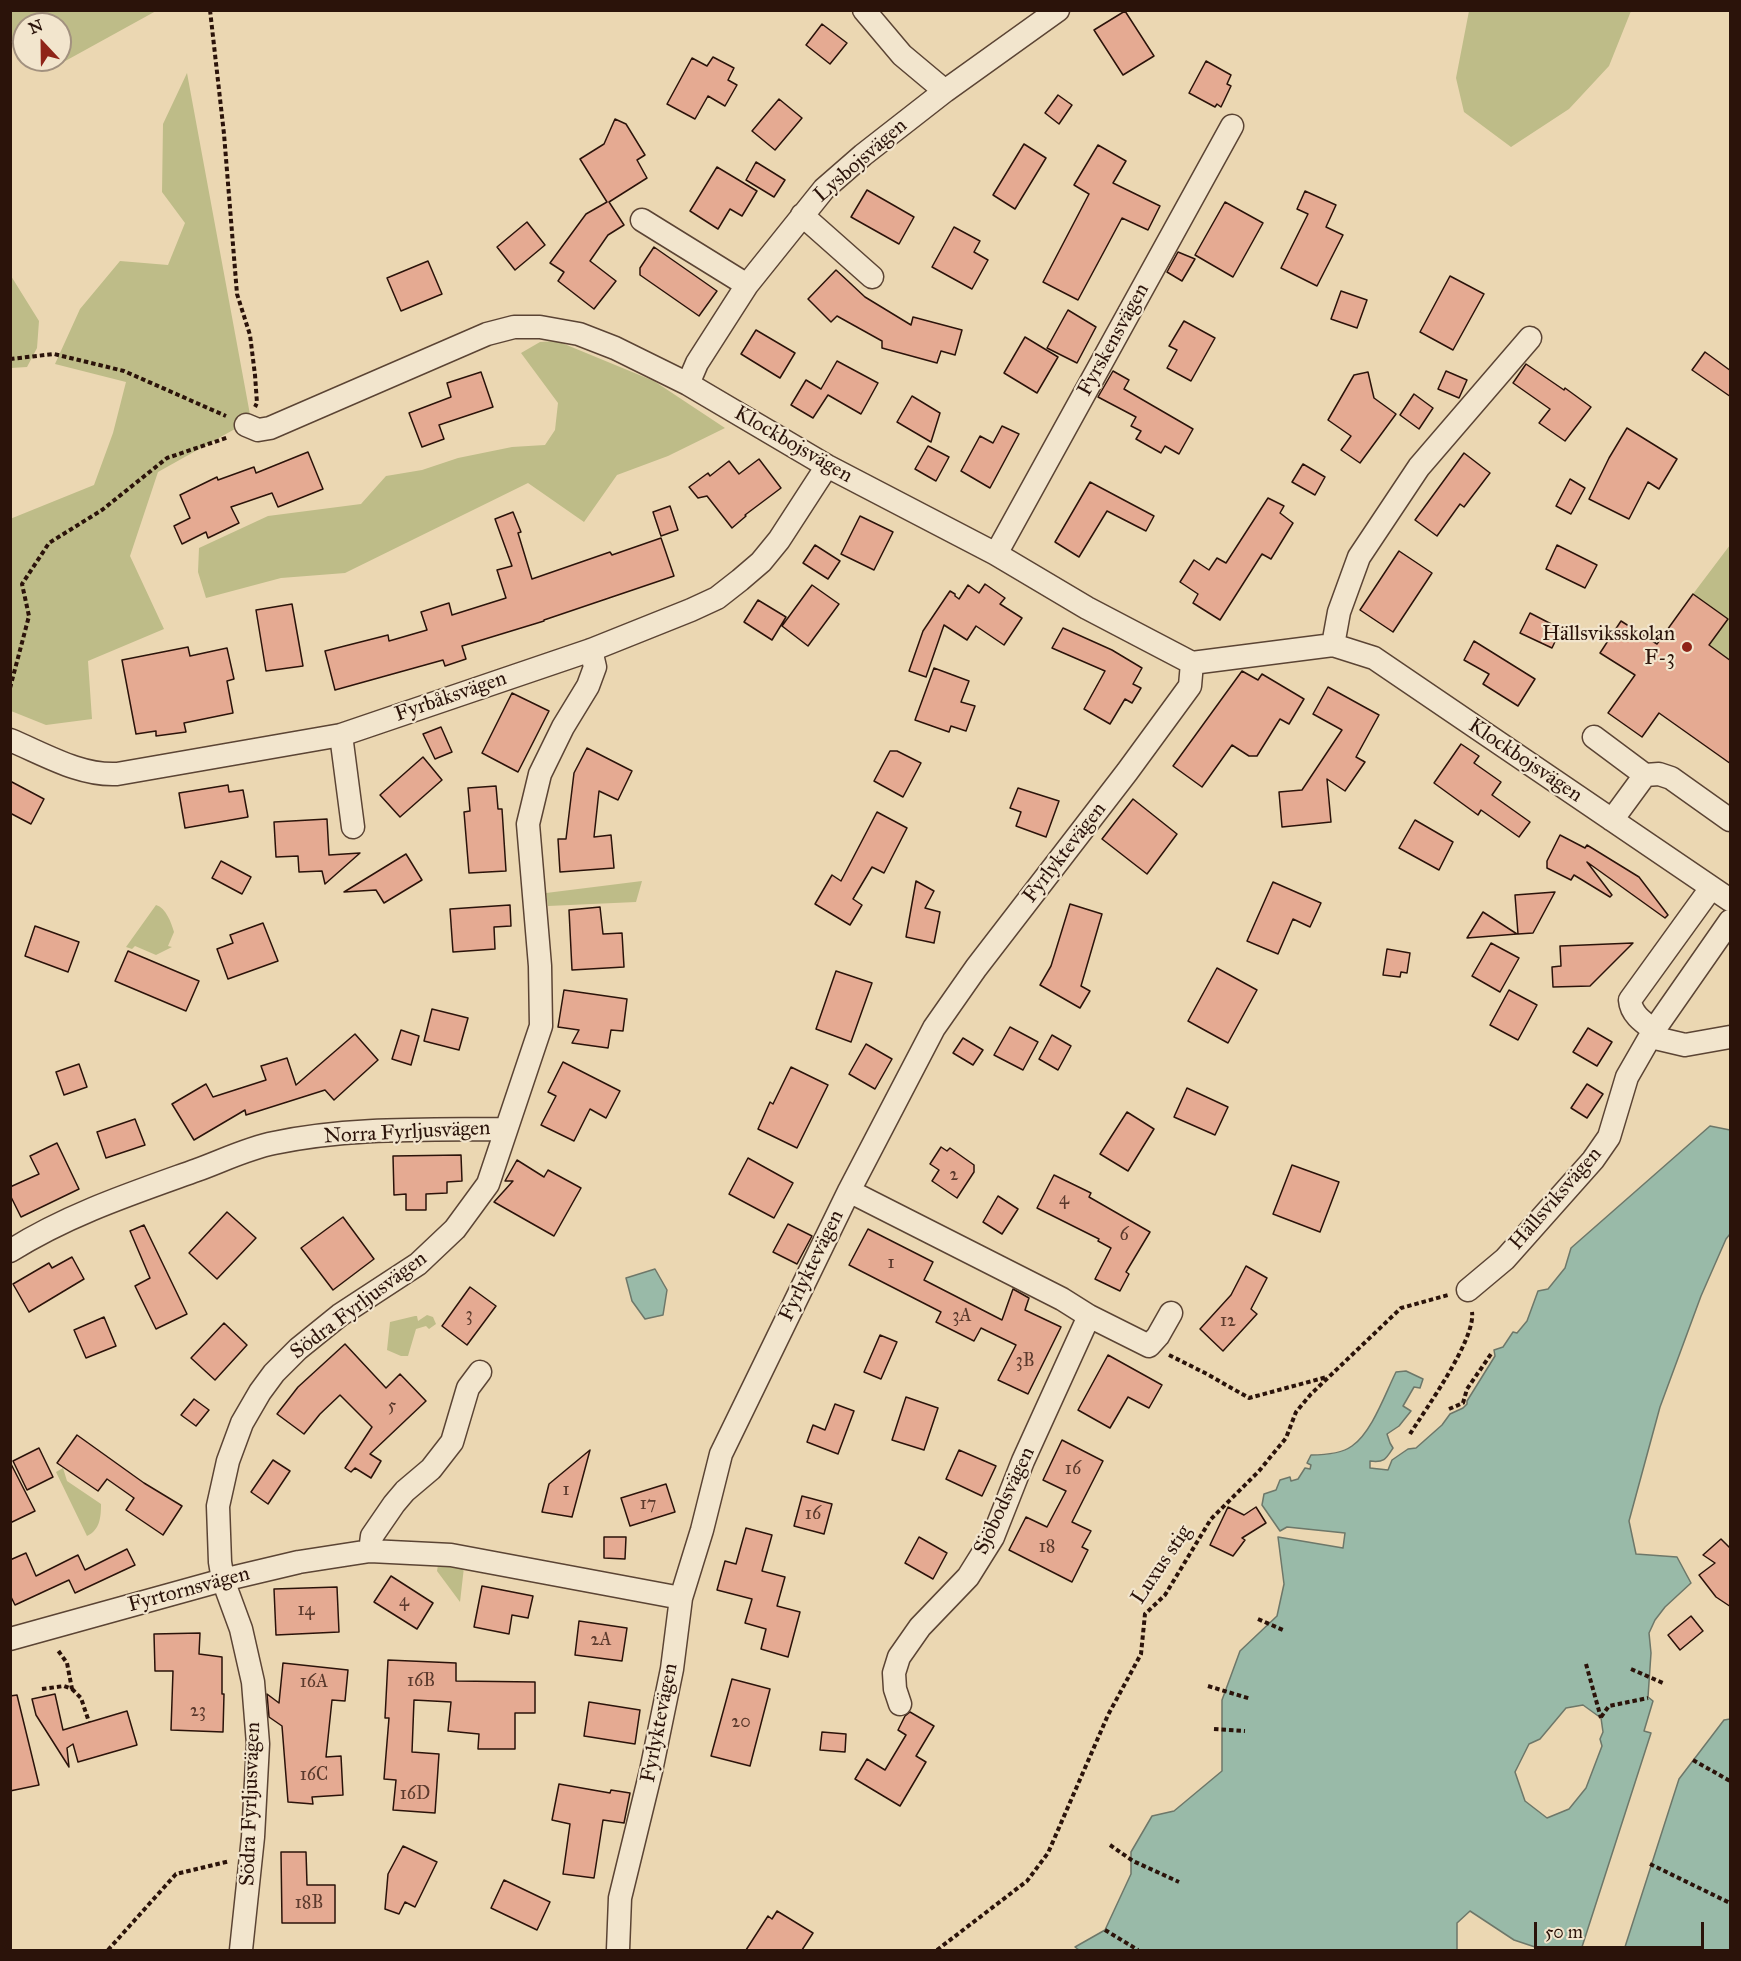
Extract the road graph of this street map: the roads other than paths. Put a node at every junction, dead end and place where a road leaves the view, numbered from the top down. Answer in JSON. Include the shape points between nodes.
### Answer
{"nodes":[{"id":1,"x":864,"y":10,"type":"edge"},
{"id":2,"x":1058,"y":10,"type":"edge"},
{"id":3,"x":945,"y":91,"type":"junction"},
{"id":4,"x":1232,"y":126,"type":"dead end"},
{"id":5,"x":802,"y":215,"type":"junction"},
{"id":6,"x":642,"y":220,"type":"dead end"},
{"id":7,"x":872,"y":277,"type":"dead end"},
{"id":8,"x":747,"y":285,"type":"junction"},
{"id":9,"x":1530,"y":338,"type":"dead end"},
{"id":10,"x":688,"y":384,"type":"junction"},
{"id":11,"x":246,"y":425,"type":"road end"},
{"id":12,"x":827,"y":466,"type":"junction"},
{"id":13,"x":996,"y":554,"type":"junction"},
{"id":14,"x":1333,"y":645,"type":"junction"},
{"id":15,"x":591,"y":650,"type":"junction"},
{"id":16,"x":1192,"y":663,"type":"junction"},
{"id":17,"x":341,"y":735,"type":"junction"},
{"id":18,"x":1594,"y":737,"type":"dead end"},
{"id":19,"x":10,"y":740,"type":"edge"},
{"id":20,"x":1645,"y":775,"type":"junction"},
{"id":21,"x":1612,"y":820,"type":"junction"},
{"id":22,"x":1731,"y":820,"type":"edge"},
{"id":23,"x":352,"y":827,"type":"dead end"},
{"id":24,"x":1711,"y":888,"type":"junction"},
{"id":25,"x":1731,"y":900,"type":"edge"},
{"id":26,"x":1731,"y":921,"type":"edge"},
{"id":27,"x":1652,"y":1034,"type":"junction"},
{"id":28,"x":1731,"y":1037,"type":"edge"},
{"id":29,"x":505,"y":1129,"type":"junction"},
{"id":30,"x":849,"y":1191,"type":"junction"},
{"id":31,"x":10,"y":1251,"type":"edge"},
{"id":32,"x":1468,"y":1290,"type":"road end"},
{"id":33,"x":1171,"y":1314,"type":"dead end"},
{"id":34,"x":1089,"y":1316,"type":"junction"},
{"id":35,"x":480,"y":1372,"type":"dead end"},
{"id":36,"x":370,"y":1551,"type":"junction"},
{"id":37,"x":223,"y":1580,"type":"junction"},
{"id":38,"x":681,"y":1598,"type":"junction"},
{"id":39,"x":10,"y":1640,"type":"edge"},
{"id":40,"x":900,"y":1704,"type":"dead end"},
{"id":41,"x":241,"y":1950,"type":"edge"},
{"id":42,"x":618,"y":1950,"type":"edge"}],
"edges":[{"from":1,"to":3,"type":"street","via":[[903,55]]},
{"from":2,"to":3,"type":"street","name":"Lysbojsvägen"},
{"from":3,"to":5,"type":"street","name":"Lysbojsvägen","via":[[863,155],[824,189]]},
{"from":4,"to":13,"type":"street","name":"Fyrskensvägen"},
{"from":5,"to":7,"type":"street"},
{"from":5,"to":8,"type":"street","name":"Lysbojsvägen"},
{"from":6,"to":8,"type":"street"},
{"from":8,"to":10,"type":"street","name":"Lysbojsvägen","via":[[697,363]]},
{"from":9,"to":14,"type":"street","via":[[1419,467],[1359,557],[1339,612]]},
{"from":10,"to":11,"type":"street","name":"Klockbojsvägen","via":[[579,334],[514,327],[487,334],[270,428],[258,430]]},
{"from":10,"to":12,"type":"street","name":"Klockbojsvägen"},
{"from":12,"to":13,"type":"street","name":"Klockbojsvägen"},
{"from":12,"to":15,"type":"street","name":"Fyrbåksvägen","via":[[778,540],[740,580],[691,610]]},
{"from":13,"to":16,"type":"street","name":"Klockbojsvägen"},
{"from":14,"to":16,"type":"street","name":"Klockbojsvägen"},
{"from":14,"to":21,"type":"street","name":"Klockbojsvägen","via":[[1374,658]]},
{"from":15,"to":17,"type":"street","name":"Fyrbåksvägen"},
{"from":15,"to":29,"type":"street","name":"Norra Fyrljusvägen","via":[[595,667],[540,774],[528,824],[542,1026]]},
{"from":16,"to":30,"type":"street","name":"Fyrlyktevägen","via":[[1190,686],[934,1028]]},
{"from":17,"to":19,"type":"street","name":"Fyrbåksvägen","via":[[104,775],[90,773]]},
{"from":17,"to":23,"type":"street"},
{"from":18,"to":20,"type":"street"},
{"from":20,"to":21,"type":"street"},
{"from":20,"to":22,"type":"street","via":[[1671,778]]},
{"from":21,"to":24,"type":"street","name":"Klockbojsvägen"},
{"from":24,"to":25,"type":"street"},
{"from":24,"to":27,"type":"street","via":[[1630,1000],[1630,1008]]},
{"from":26,"to":27,"type":"street","name":"Hällsviksvägen"},
{"from":27,"to":28,"type":"street","via":[[1685,1045]]},
{"from":27,"to":32,"type":"street","name":"Hällsviksvägen","via":[[1627,1077],[1609,1137],[1593,1160],[1505,1258]]},
{"from":29,"to":31,"type":"street","name":"Norra Fyrljusvägen","via":[[351,1132],[273,1143],[108,1202],[41,1232]]},
{"from":29,"to":37,"type":"street","name":"Södra Fyrljusvägen","via":[[488,1185],[455,1229],[418,1264],[298,1349],[260,1392],[242,1423],[218,1506]]},
{"from":30,"to":34,"type":"street"},
{"from":30,"to":38,"type":"street","name":"Fyrlyktevägen","via":[[721,1454]]},
{"from":33,"to":34,"type":"street","via":[[1149,1346]]},
{"from":34,"to":40,"type":"street","name":"Sjöbodsvägen","via":[[993,1537],[968,1577],[920,1627],[899,1657],[894,1673]]},
{"from":35,"to":36,"type":"street","via":[[468,1388],[452,1442],[382,1521],[372,1536]]},
{"from":36,"to":37,"type":"street","name":"Fyrtornsvägen"},
{"from":36,"to":38,"type":"street","name":"Fyrtornsvägen","via":[[451,1555]]},
{"from":37,"to":39,"type":"street","name":"Fyrtornsvägen"},
{"from":37,"to":41,"type":"street","name":"Södra Fyrljusvägen","via":[[241,1629],[253,1682],[258,1744]]},
{"from":38,"to":42,"type":"street","name":"Fyrlyktevägen","via":[[672,1669],[620,1898]]}]}
